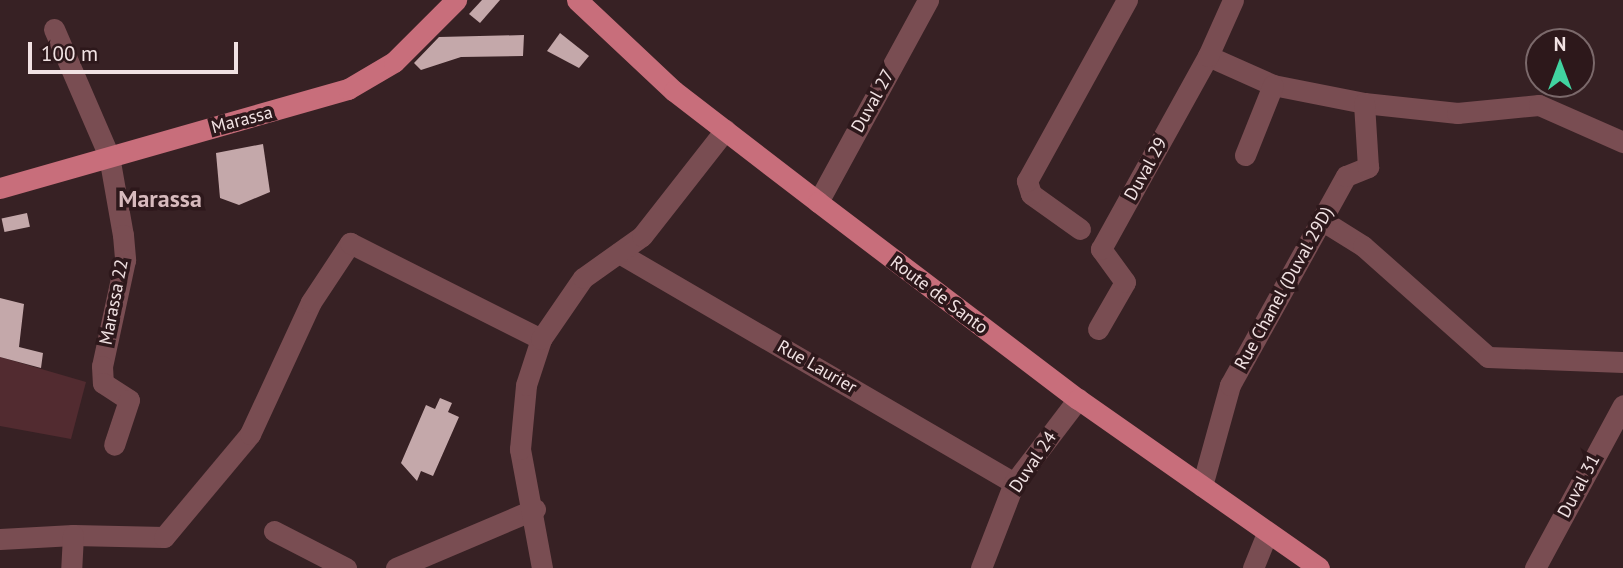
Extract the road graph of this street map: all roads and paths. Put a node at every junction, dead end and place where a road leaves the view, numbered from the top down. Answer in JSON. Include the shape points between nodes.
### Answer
{"nodes":[{"id":1,"x":456,"y":0,"type":"edge"},
{"id":2,"x":577,"y":0,"type":"edge"},
{"id":3,"x":928,"y":0,"type":"edge"},
{"id":4,"x":1127,"y":0,"type":"edge"},
{"id":5,"x":1233,"y":0,"type":"edge"},
{"id":6,"x":54,"y":29,"type":"dead end"},
{"id":7,"x":1208,"y":56,"type":"junction"},
{"id":8,"x":1273,"y":85,"type":"junction"},
{"id":9,"x":1364,"y":103,"type":"junction"},
{"id":10,"x":725,"y":130,"type":"junction"},
{"id":11,"x":1623,"y":142,"type":"edge"},
{"id":12,"x":1245,"y":155,"type":"dead end"},
{"id":13,"x":109,"y":156,"type":"junction"},
{"id":14,"x":0,"y":188,"type":"edge"},
{"id":15,"x":818,"y":202,"type":"junction"},
{"id":16,"x":1323,"y":221,"type":"junction"},
{"id":17,"x":1080,"y":229,"type":"dead end"},
{"id":18,"x":618,"y":253,"type":"junction"},
{"id":19,"x":1098,"y":329,"type":"dead end"},
{"id":20,"x":541,"y":340,"type":"junction"},
{"id":21,"x":1623,"y":362,"type":"edge"},
{"id":22,"x":1078,"y":399,"type":"junction"},
{"id":23,"x":1623,"y":405,"type":"edge"},
{"id":24,"x":114,"y":445,"type":"dead end"},
{"id":25,"x":1014,"y":482,"type":"junction"},
{"id":26,"x":1202,"y":486,"type":"junction"},
{"id":27,"x":535,"y":509,"type":"junction"},
{"id":28,"x":274,"y":531,"type":"dead end"},
{"id":29,"x":1267,"y":534,"type":"junction"},
{"id":30,"x":72,"y":535,"type":"junction"},
{"id":31,"x":0,"y":538,"type":"edge"},
{"id":32,"x":71,"y":568,"type":"edge"},
{"id":33,"x":346,"y":568,"type":"edge"},
{"id":34,"x":396,"y":568,"type":"edge"},
{"id":35,"x":542,"y":568,"type":"edge"},
{"id":36,"x":981,"y":568,"type":"edge"},
{"id":37,"x":1254,"y":568,"type":"edge"},
{"id":38,"x":1319,"y":568,"type":"edge"},
{"id":39,"x":1535,"y":568,"type":"edge"}],
"edges":[{"from":1,"to":13,"type":"main road","name":"Marassa","via":[[394,62],[348,89]]},
{"from":2,"to":10,"type":"main road","name":"Route de Santo"},
{"from":3,"to":15,"type":"street","name":"Duval 27"},
{"from":4,"to":17,"type":"street","via":[[1027,181],[1031,194]]},
{"from":5,"to":7,"type":"street","name":"Duval 29"},
{"from":6,"to":13,"type":"street","name":"Marassa 22"},
{"from":7,"to":8,"type":"street"},
{"from":7,"to":19,"type":"street","name":"Duval 29","via":[[1101,249],[1125,282]]},
{"from":8,"to":9,"type":"street"},
{"from":8,"to":12,"type":"street"},
{"from":9,"to":11,"type":"street","via":[[1457,113],[1539,104]]},
{"from":9,"to":16,"type":"street","name":"Rue Chanel (Duval 29D)","via":[[1368,167],[1346,176]]},
{"from":10,"to":15,"type":"main road","name":"Route de Santo"},
{"from":10,"to":18,"type":"street","via":[[642,236]]},
{"from":13,"to":14,"type":"main road","name":"Marassa"},
{"from":13,"to":24,"type":"street","name":"Marassa 22","via":[[125,260],[103,383],[129,400]]},
{"from":15,"to":22,"type":"main road","name":"Route de Santo"},
{"from":16,"to":21,"type":"street","via":[[1363,246],[1488,357]]},
{"from":16,"to":26,"type":"street","name":"Rue Chanel (Duval 29D)","via":[[1230,385]]},
{"from":18,"to":20,"type":"street","via":[[583,278]]},
{"from":18,"to":25,"type":"street","name":"Rue Laurier"},
{"from":20,"to":27,"type":"street","via":[[526,385],[520,449]]},
{"from":20,"to":30,"type":"street","via":[[350,243],[311,302],[250,434],[164,537]]},
{"from":22,"to":25,"type":"street","name":"Duval 24"},
{"from":22,"to":26,"type":"main road","name":"Route de Santo"},
{"from":23,"to":39,"type":"street","name":"Duval 31"},
{"from":25,"to":36,"type":"street","name":"Duval 24"},
{"from":26,"to":29,"type":"main road","name":"Route de Santo"},
{"from":27,"to":34,"type":"street"},
{"from":27,"to":35,"type":"street"},
{"from":28,"to":33,"type":"street"},
{"from":29,"to":37,"type":"street"},
{"from":29,"to":38,"type":"main road","name":"Route de Santo"},
{"from":30,"to":31,"type":"street"},
{"from":30,"to":32,"type":"street"}]}
